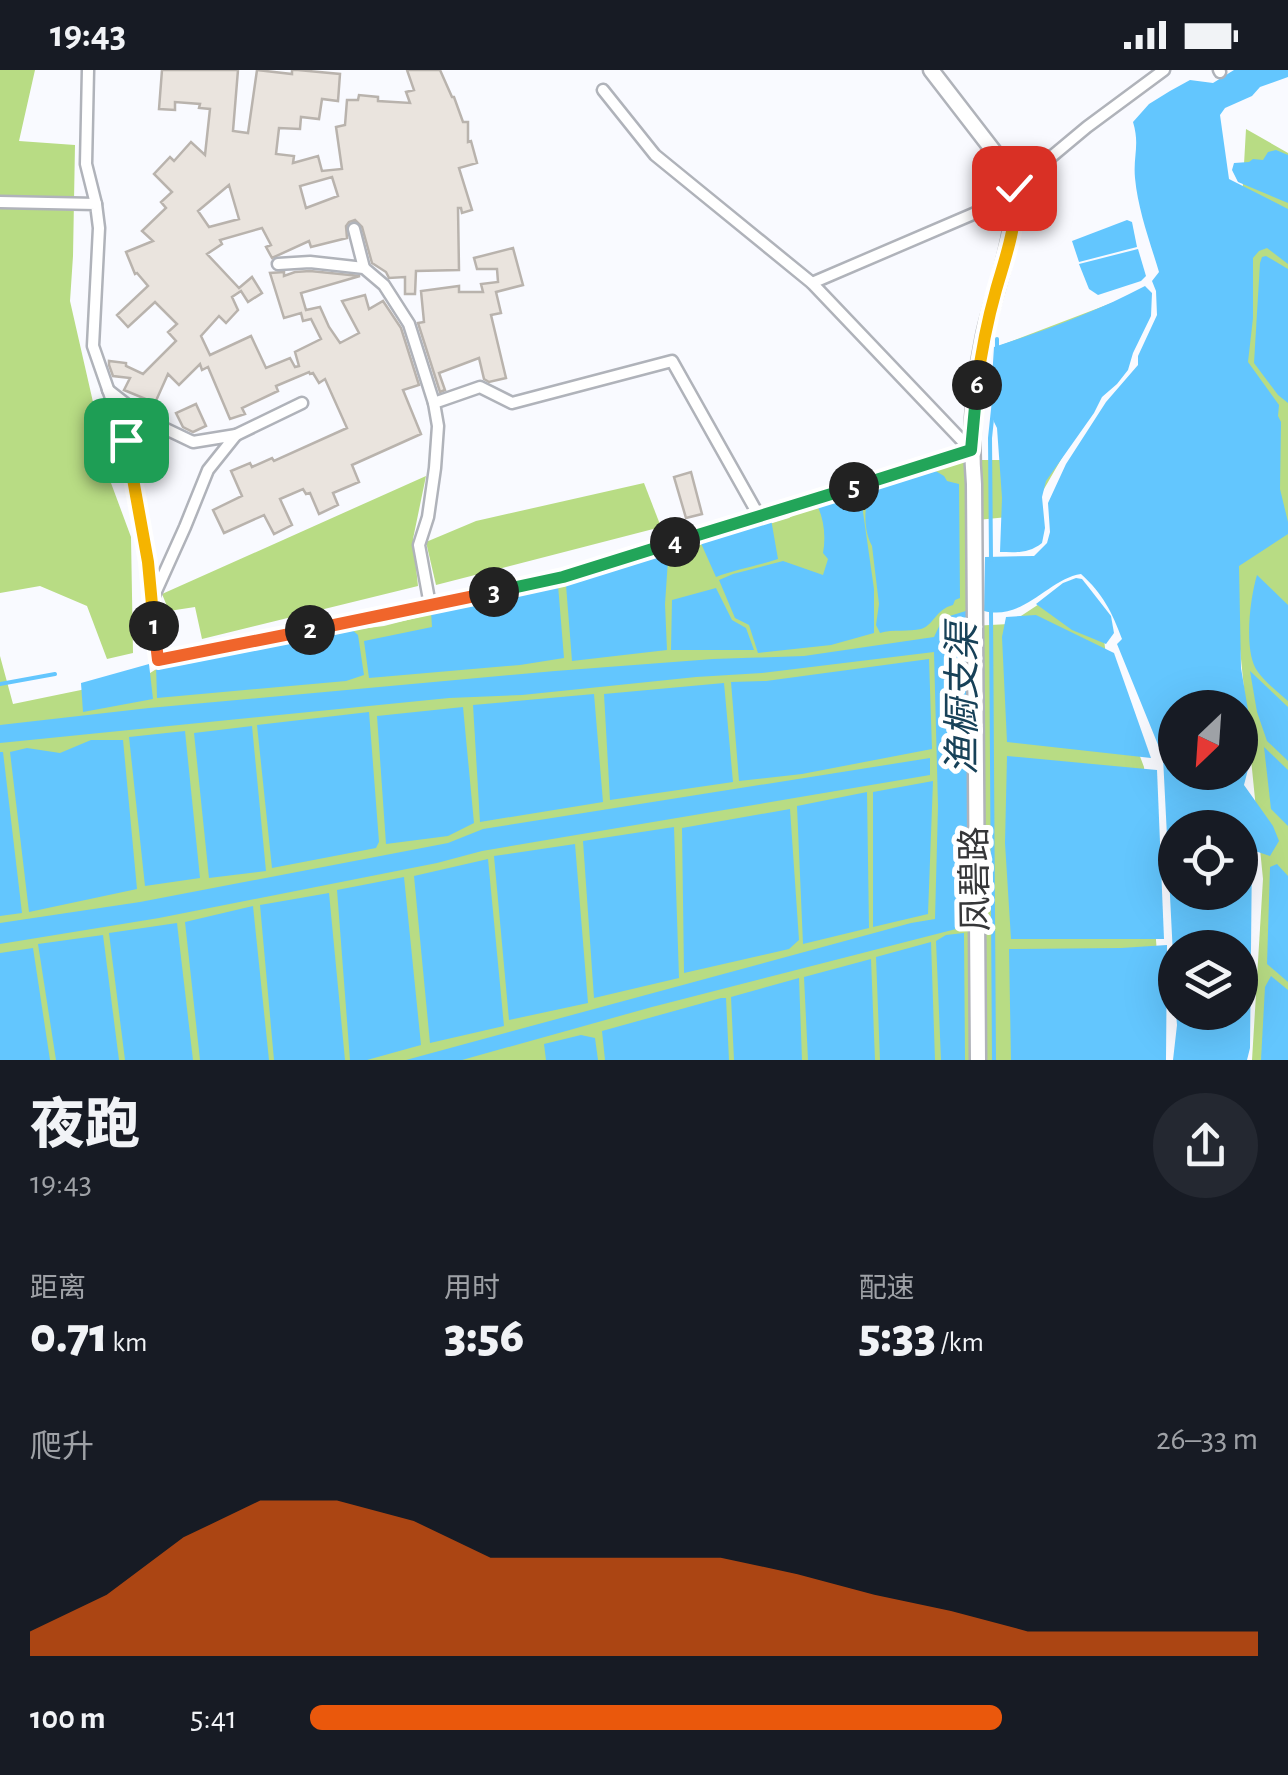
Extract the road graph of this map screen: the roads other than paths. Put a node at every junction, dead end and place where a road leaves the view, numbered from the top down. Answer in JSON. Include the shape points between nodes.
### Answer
{"nodes":[{"id":1,"x":88,"y":70,"type":"edge"},
{"id":2,"x":930,"y":70,"type":"edge"},
{"id":3,"x":1164,"y":70,"type":"edge"},
{"id":4,"x":603,"y":90,"type":"dead end"},
{"id":5,"x":1014,"y":192,"type":"junction"},
{"id":6,"x":0,"y":202,"type":"edge"},
{"id":7,"x":96,"y":204,"type":"junction"},
{"id":8,"x":354,"y":229,"type":"dead end"},
{"id":9,"x":278,"y":264,"type":"dead end"},
{"id":10,"x":364,"y":268,"type":"junction"},
{"id":11,"x":812,"y":283,"type":"junction"},
{"id":12,"x":107,"y":389,"type":"junction"},
{"id":13,"x":302,"y":402,"type":"dead end"},
{"id":14,"x":434,"y":402,"type":"junction"},
{"id":15,"x":236,"y":436,"type":"junction"},
{"id":16,"x":971,"y":450,"type":"junction"},
{"id":17,"x":759,"y":516,"type":"junction"},
{"id":18,"x":151,"y":600,"type":"junction"},
{"id":19,"x":430,"y":605,"type":"junction"},
{"id":20,"x":978,"y":1060,"type":"edge"}],
"edges":[{"from":1,"to":7,"type":"street","via":[[86,164]]},
{"from":2,"to":5,"type":"main road","via":[[1012,175]]},
{"from":3,"to":5,"type":"street"},
{"from":4,"to":11,"type":"street","via":[[654,155]]},
{"from":5,"to":11,"type":"street"},
{"from":5,"to":16,"type":"main road","name":"凤碧路","via":[[1010,246],[984,338]]},
{"from":6,"to":7,"type":"street"},
{"from":7,"to":12,"type":"street","via":[[93,346]]},
{"from":8,"to":10,"type":"street"},
{"from":9,"to":10,"type":"street"},
{"from":10,"to":14,"type":"street","via":[[410,324]]},
{"from":11,"to":16,"type":"street"},
{"from":12,"to":15,"type":"street","via":[[145,419],[193,442]]},
{"from":12,"to":18,"type":"street","via":[[126,440]]},
{"from":13,"to":15,"type":"street"},
{"from":14,"to":17,"type":"street","via":[[480,388],[512,402],[672,362]]},
{"from":14,"to":19,"type":"street","via":[[435,468],[419,545]]},
{"from":15,"to":18,"type":"street","via":[[208,470]]},
{"from":16,"to":17,"type":"street"},
{"from":16,"to":20,"type":"main road","name":"凤碧路"},
{"from":17,"to":19,"type":"street","via":[[563,577]]},
{"from":18,"to":19,"type":"street","via":[[158,660]]}]}
